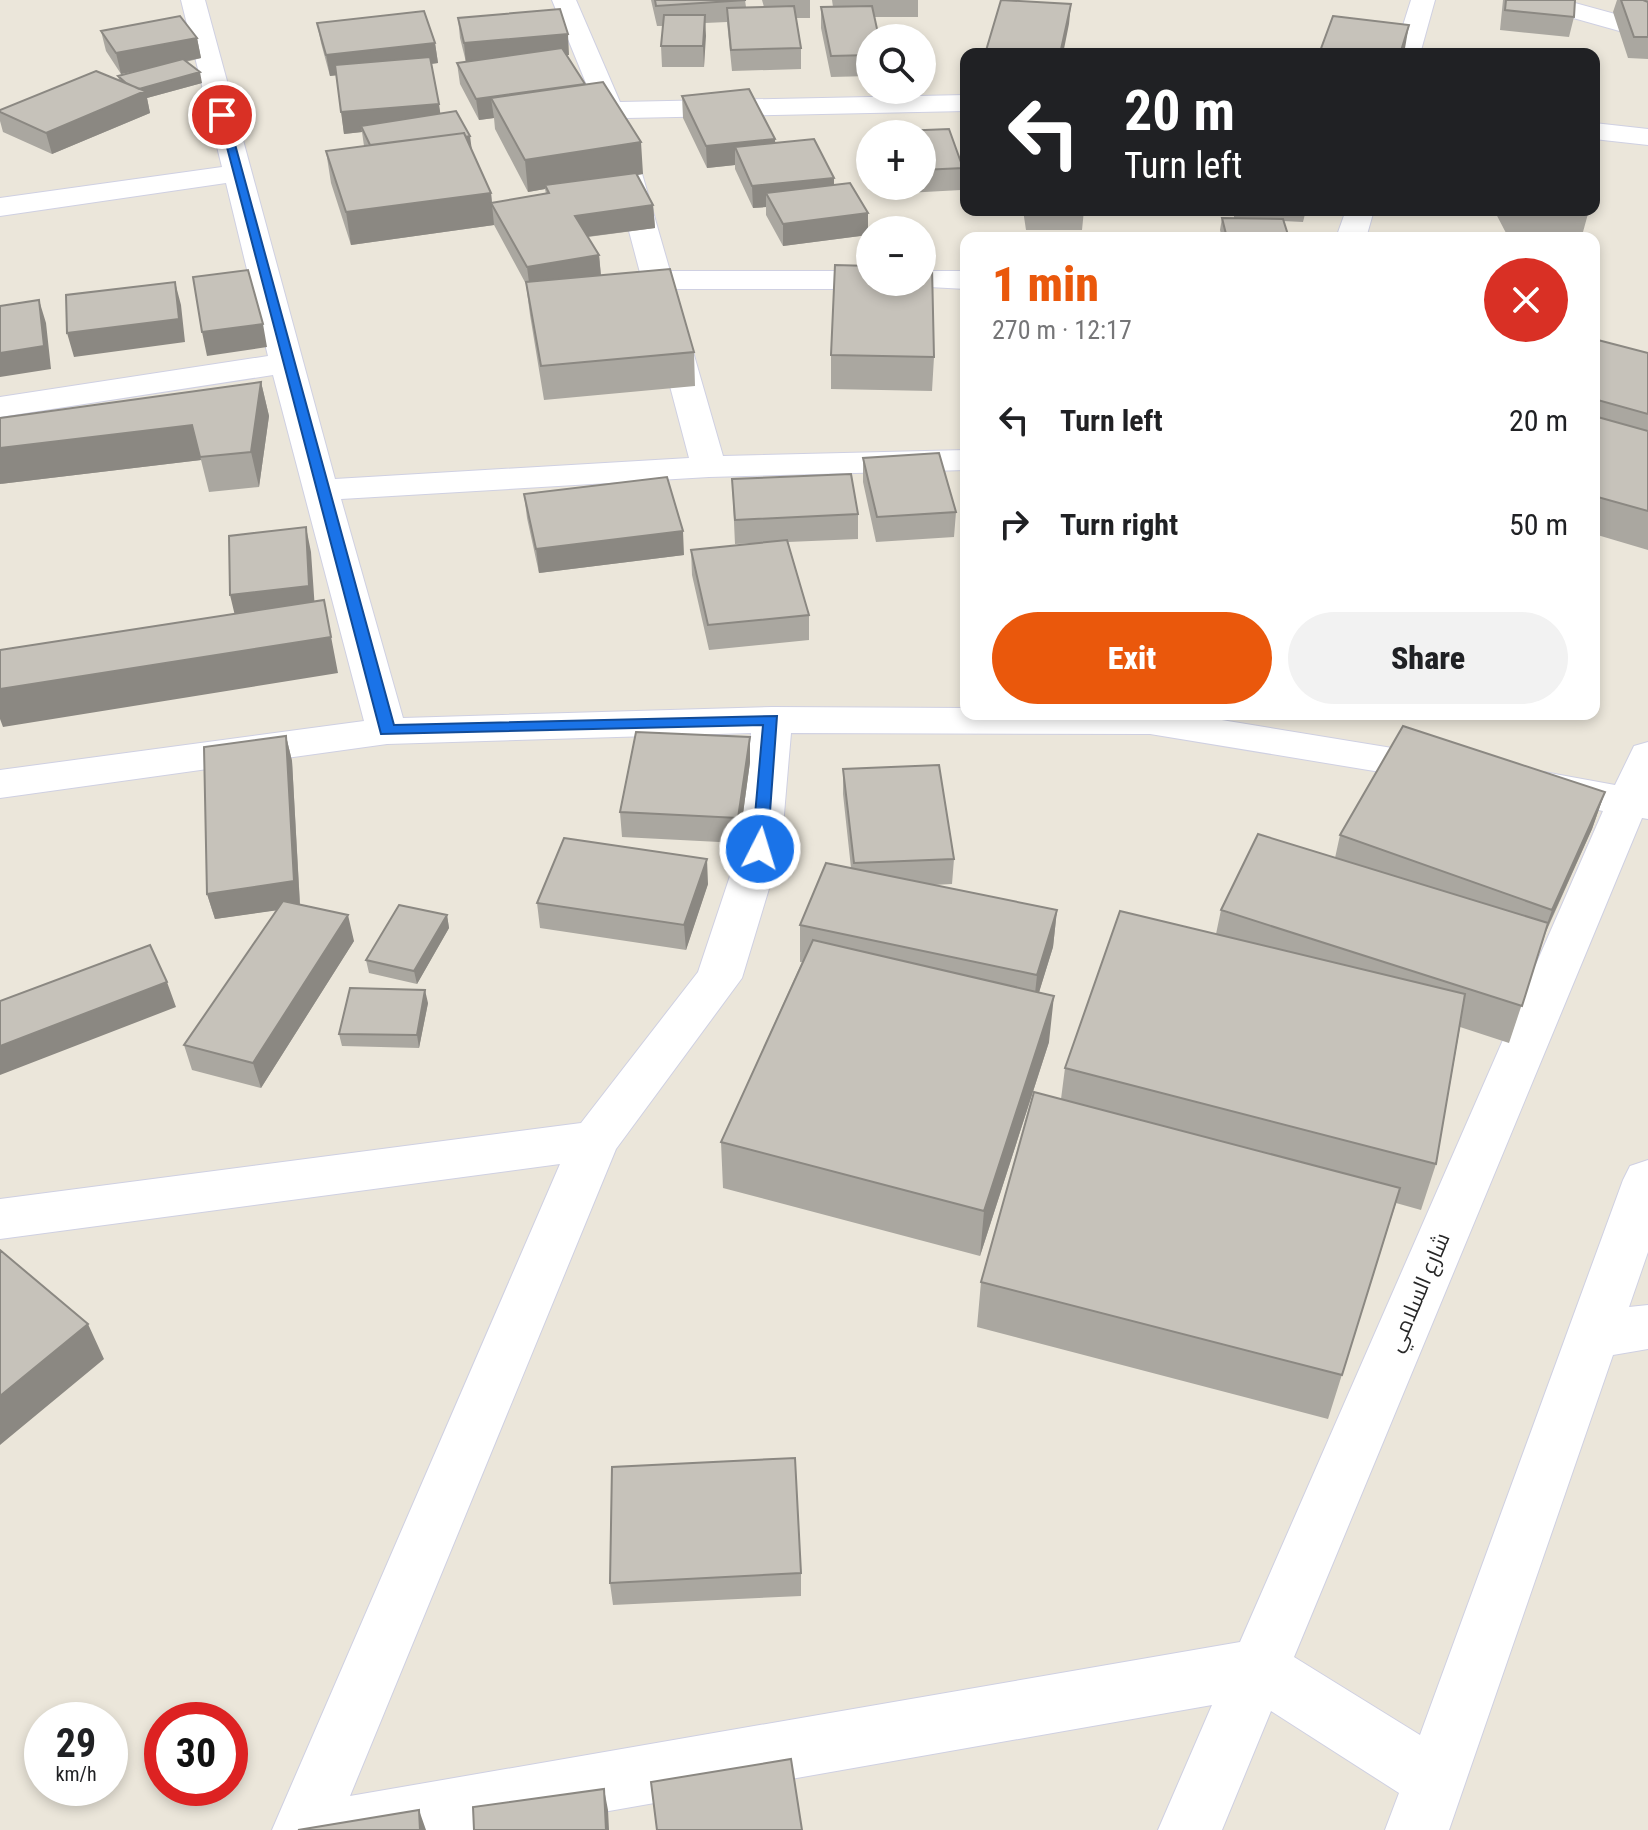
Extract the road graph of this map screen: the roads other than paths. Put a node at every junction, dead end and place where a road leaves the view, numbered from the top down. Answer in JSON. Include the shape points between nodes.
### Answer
{"nodes":[{"id":1,"x":193,"y":0,"type":"edge"},
{"id":2,"x":564,"y":0,"type":"edge"},
{"id":3,"x":1423,"y":0,"type":"edge"},
{"id":4,"x":1536,"y":0,"type":"edge"},
{"id":5,"x":1648,"y":31,"type":"edge"},
{"id":6,"x":1409,"y":48,"type":"edge"},
{"id":7,"x":960,"y":103,"type":"edge"},
{"id":8,"x":610,"y":110,"type":"junction"},
{"id":9,"x":1600,"y":132,"type":"edge"},
{"id":10,"x":1648,"y":137,"type":"edge"},
{"id":11,"x":236,"y":173,"type":"junction"},
{"id":12,"x":0,"y":207,"type":"edge"},
{"id":13,"x":658,"y":280,"type":"junction"},
{"id":14,"x":856,"y":280,"type":"edge"},
{"id":15,"x":936,"y":280,"type":"edge"},
{"id":16,"x":960,"y":280,"type":"edge"},
{"id":17,"x":286,"y":363,"type":"junction"},
{"id":18,"x":0,"y":407,"type":"edge"},
{"id":19,"x":960,"y":460,"type":"edge"},
{"id":20,"x":709,"y":467,"type":"junction"},
{"id":21,"x":323,"y":490,"type":"junction"},
{"id":22,"x":960,"y":719,"type":"edge"},
{"id":23,"x":772,"y":720,"type":"junction"},
{"id":24,"x":1163,"y":720,"type":"edge"},
{"id":25,"x":387,"y":731,"type":"junction"},
{"id":26,"x":0,"y":784,"type":"edge"},
{"id":27,"x":1642,"y":787,"type":"edge"},
{"id":28,"x":595,"y":1140,"type":"junction"},
{"id":29,"x":1648,"y":1180,"type":"edge"},
{"id":30,"x":0,"y":1219,"type":"edge"},
{"id":31,"x":1648,"y":1327,"type":"edge"},
{"id":32,"x":1594,"y":1335,"type":"junction"},
{"id":33,"x":1257,"y":1668,"type":"junction"},
{"id":34,"x":1426,"y":1805,"type":"edge"},
{"id":35,"x":304,"y":1830,"type":"edge"},
{"id":36,"x":323,"y":1830,"type":"edge"},
{"id":37,"x":1190,"y":1830,"type":"edge"}],
"edges":[{"from":1,"to":11,"type":"street"},
{"from":2,"to":8,"type":"street"},
{"from":3,"to":6,"type":"street"},
{"from":4,"to":5,"type":"street"},
{"from":7,"to":8,"type":"street"},
{"from":8,"to":13,"type":"street"},
{"from":9,"to":10,"type":"street"},
{"from":11,"to":12,"type":"street"},
{"from":11,"to":17,"type":"street"},
{"from":13,"to":14,"type":"street"},
{"from":13,"to":20,"type":"street"},
{"from":15,"to":16,"type":"street"},
{"from":17,"to":18,"type":"street"},
{"from":17,"to":21,"type":"street"},
{"from":19,"to":20,"type":"street"},
{"from":20,"to":21,"type":"street"},
{"from":21,"to":25,"type":"street"},
{"from":22,"to":23,"type":"street"},
{"from":23,"to":25,"type":"street"},
{"from":23,"to":28,"type":"street","via":[[760,849],[719,978]]},
{"from":24,"to":27,"type":"street","via":[[1490,777]]},
{"from":25,"to":26,"type":"street"},
{"from":27,"to":33,"type":"street","name":"شارع السلامي"},
{"from":28,"to":30,"type":"street"},
{"from":28,"to":35,"type":"street"},
{"from":29,"to":32,"type":"street"},
{"from":31,"to":32,"type":"street"},
{"from":32,"to":34,"type":"street"},
{"from":33,"to":34,"type":"street"},
{"from":33,"to":36,"type":"street"},
{"from":33,"to":37,"type":"street","name":"شارع السلامي"}]}
